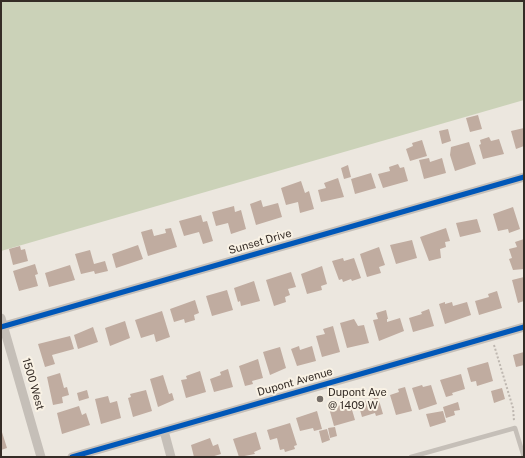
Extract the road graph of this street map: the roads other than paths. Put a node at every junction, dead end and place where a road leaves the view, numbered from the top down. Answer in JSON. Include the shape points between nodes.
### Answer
{"nodes":[{"id":1,"x":524,"y":177,"type":"edge"},
{"id":2,"x":2,"y":324,"type":"edge"},
{"id":3,"x":524,"y":327,"type":"edge"},
{"id":4,"x":164,"y":430,"type":"junction"},
{"id":5,"x":41,"y":457,"type":"edge"},
{"id":6,"x":72,"y":457,"type":"edge"},
{"id":7,"x":171,"y":457,"type":"edge"},
{"id":8,"x":411,"y":457,"type":"edge"},
{"id":9,"x":524,"y":457,"type":"edge"}],
"edges":[{"from":1,"to":2,"type":"street","name":"Sunset Drive"},
{"from":2,"to":5,"type":"street","name":"1500 West"},
{"from":3,"to":4,"type":"street","name":"Dupont Avenue"},
{"from":4,"to":6,"type":"street","name":"Dupont Avenue"},
{"from":4,"to":7,"type":"street"},
{"from":8,"to":9,"type":"lane","via":[[515,428]]}]}
